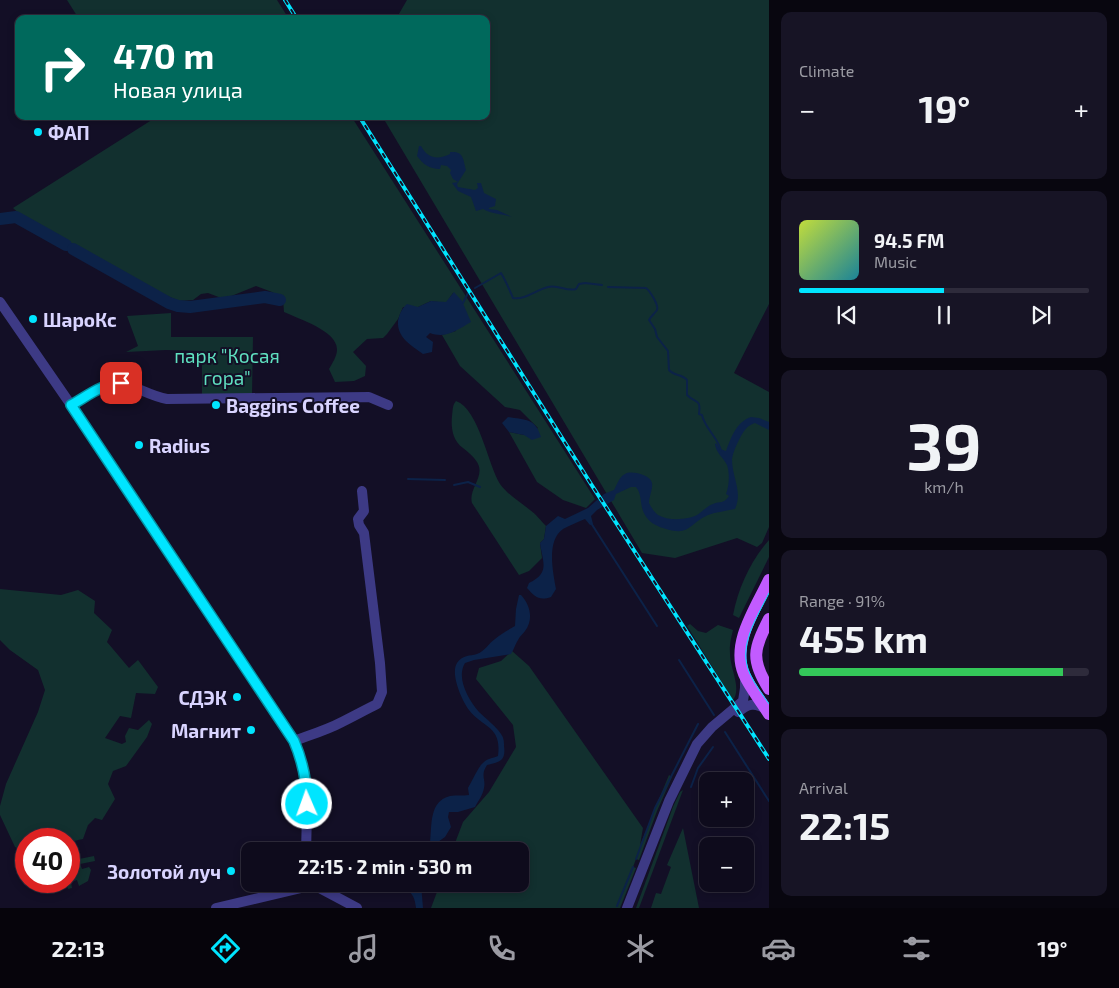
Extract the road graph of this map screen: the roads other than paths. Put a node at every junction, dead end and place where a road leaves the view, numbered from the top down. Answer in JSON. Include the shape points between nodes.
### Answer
{"nodes":[{"id":1,"x":0,"y":302,"type":"edge"},
{"id":2,"x":71,"y":405,"type":"junction"},
{"id":3,"x":388,"y":405,"type":"dead end"},
{"id":4,"x":362,"y":492,"type":"dead end"},
{"id":5,"x":769,"y":580,"type":"edge"},
{"id":6,"x":769,"y":619,"type":"edge"},
{"id":7,"x":744,"y":675,"type":"junction"},
{"id":8,"x":769,"y":689,"type":"edge"},
{"id":9,"x":744,"y":704,"type":"junction"},
{"id":10,"x":767,"y":711,"type":"edge"},
{"id":11,"x":294,"y":741,"type":"junction"},
{"id":12,"x":306,"y":842,"type":"edge"},
{"id":13,"x":276,"y":892,"type":"edge"},
{"id":14,"x":300,"y":892,"type":"edge"},
{"id":15,"x":328,"y":892,"type":"edge"},
{"id":16,"x":216,"y":908,"type":"edge"},
{"id":17,"x":245,"y":908,"type":"edge"},
{"id":18,"x":357,"y":908,"type":"edge"},
{"id":19,"x":627,"y":908,"type":"edge"},
{"id":20,"x":633,"y":908,"type":"edge"}],
"edges":[{"from":1,"to":2,"type":"street"},
{"from":2,"to":3,"type":"street","via":[[113,383],[121,383],[167,398],[369,397]]},
{"from":2,"to":11,"type":"street"},
{"from":4,"to":11,"type":"street","via":[[364,511],[358,519],[364,533],[382,692],[377,704],[343,722]]},
{"from":5,"to":7,"type":"main road","via":[[742,639]]},
{"from":6,"to":8,"type":"main road","via":[[756,650],[759,672]]},
{"from":7,"to":9,"type":"street"},
{"from":7,"to":10,"type":"main road"},
{"from":9,"to":10,"type":"street","via":[[758,705]]},
{"from":9,"to":19,"type":"street","via":[[712,727],[697,744],[668,801]]},
{"from":9,"to":20,"type":"street","via":[[706,742],[675,797]]},
{"from":11,"to":12,"type":"street","via":[[307,788]]},
{"from":13,"to":16,"type":"street"},
{"from":14,"to":17,"type":"street"},
{"from":15,"to":18,"type":"street"}]}
